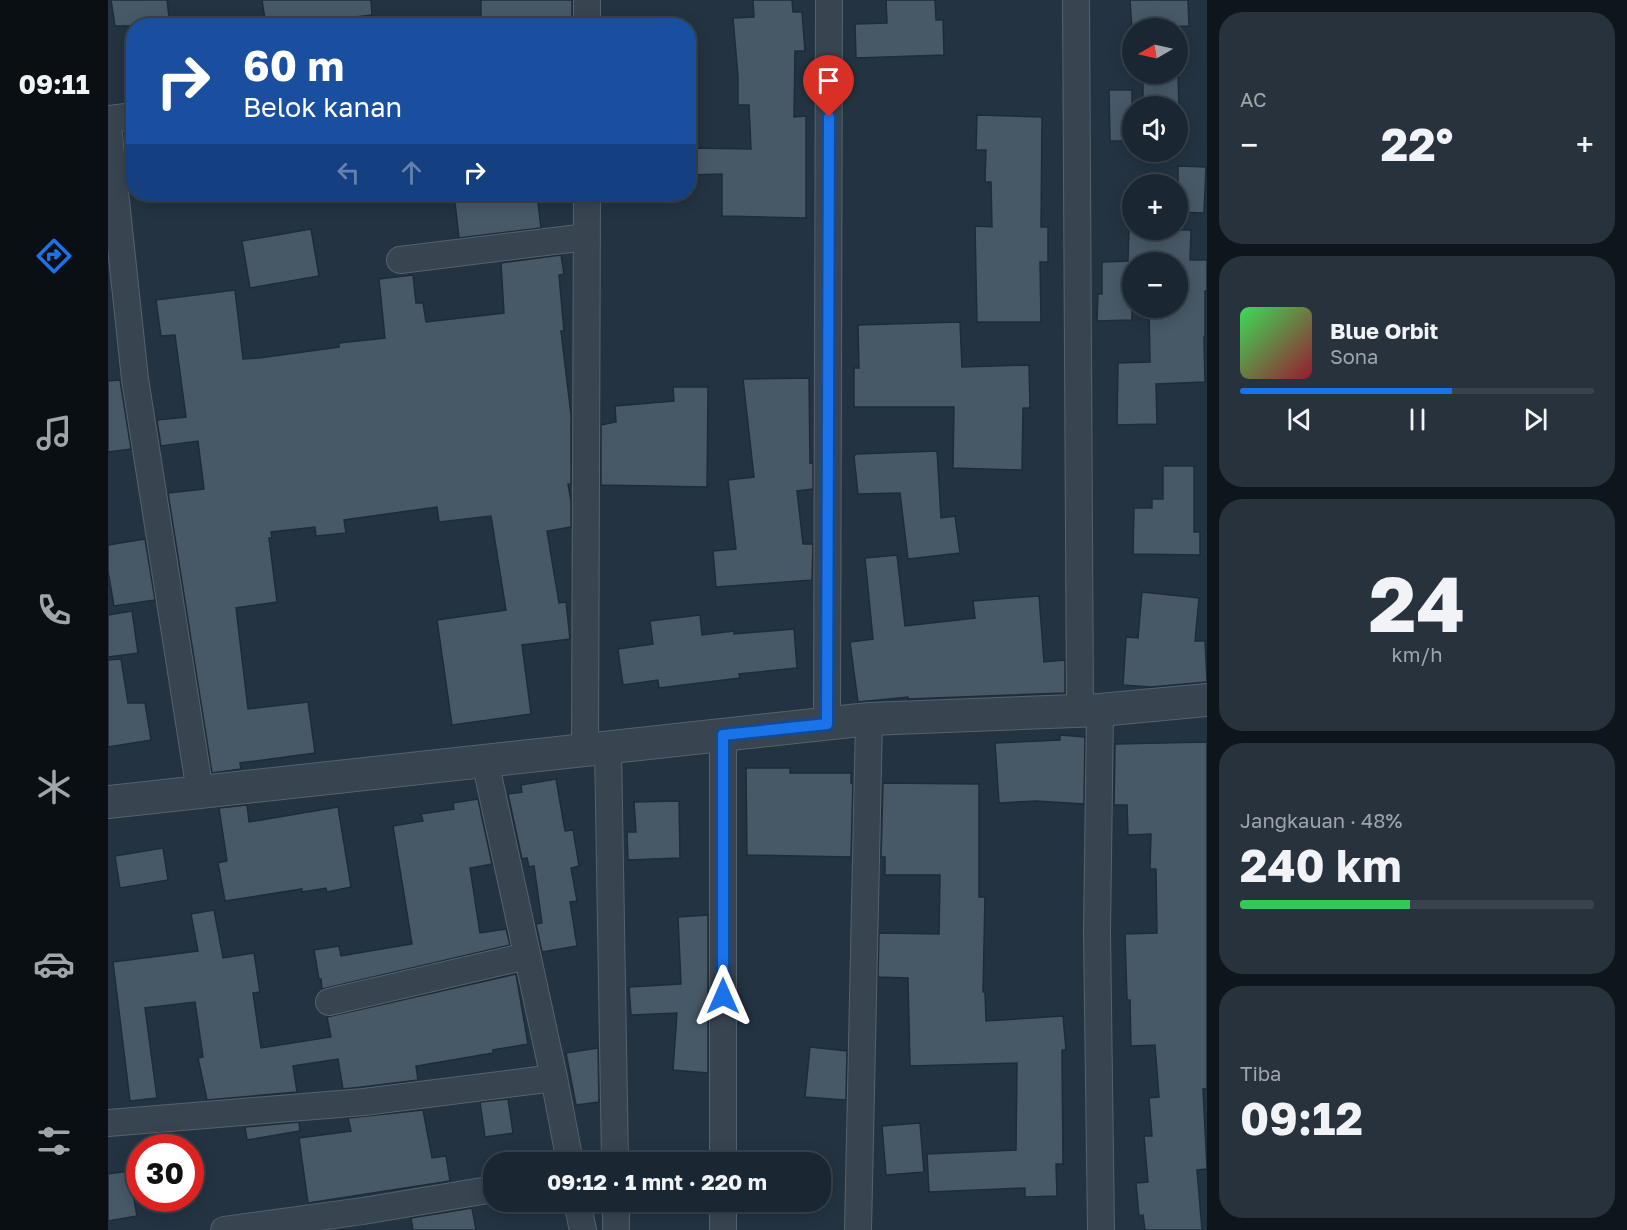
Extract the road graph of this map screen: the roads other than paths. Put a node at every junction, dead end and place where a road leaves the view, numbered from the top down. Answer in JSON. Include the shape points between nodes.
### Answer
{"nodes":[{"id":1,"x":587,"y":0,"type":"edge"},
{"id":2,"x":829,"y":0,"type":"edge"},
{"id":3,"x":1076,"y":0,"type":"edge"},
{"id":4,"x":587,"y":18,"type":"edge"},
{"id":5,"x":126,"y":117,"type":"edge"},
{"id":6,"x":108,"y":119,"type":"edge"},
{"id":7,"x":108,"y":126,"type":"edge"},
{"id":8,"x":587,"y":201,"type":"edge"},
{"id":9,"x":587,"y":237,"type":"junction"},
{"id":10,"x":400,"y":260,"type":"dead end"},
{"id":11,"x":1207,"y":700,"type":"edge"},
{"id":12,"x":1090,"y":710,"type":"junction"},
{"id":13,"x":869,"y":719,"type":"junction"},
{"id":14,"x":827,"y":724,"type":"junction"},
{"id":15,"x":723,"y":735,"type":"junction"},
{"id":16,"x":597,"y":749,"type":"junction"},
{"id":17,"x":485,"y":761,"type":"junction"},
{"id":18,"x":200,"y":792,"type":"junction"},
{"id":19,"x":108,"y":802,"type":"edge"},
{"id":20,"x":527,"y":956,"type":"junction"},
{"id":21,"x":329,"y":1002,"type":"dead end"},
{"id":22,"x":554,"y":1078,"type":"junction"},
{"id":23,"x":108,"y":1123,"type":"edge"},
{"id":24,"x":568,"y":1152,"type":"edge"},
{"id":25,"x":615,"y":1152,"type":"edge"},
{"id":26,"x":723,"y":1152,"type":"edge"},
{"id":27,"x":483,"y":1191,"type":"edge"},
{"id":28,"x":580,"y":1212,"type":"edge"},
{"id":29,"x":616,"y":1212,"type":"edge"},
{"id":30,"x":723,"y":1212,"type":"edge"},
{"id":31,"x":224,"y":1230,"type":"edge"},
{"id":32,"x":583,"y":1230,"type":"edge"},
{"id":33,"x":616,"y":1230,"type":"edge"},
{"id":34,"x":723,"y":1230,"type":"edge"},
{"id":35,"x":858,"y":1230,"type":"edge"},
{"id":36,"x":1101,"y":1230,"type":"edge"}],
"edges":[{"from":1,"to":4,"type":"street"},
{"from":2,"to":14,"type":"street"},
{"from":3,"to":12,"type":"street"},
{"from":5,"to":6,"type":"street"},
{"from":7,"to":18,"type":"street","via":[[135,380]]},
{"from":8,"to":9,"type":"street"},
{"from":9,"to":10,"type":"street"},
{"from":9,"to":16,"type":"street"},
{"from":11,"to":12,"type":"street"},
{"from":12,"to":13,"type":"street"},
{"from":12,"to":36,"type":"street"},
{"from":13,"to":14,"type":"street"},
{"from":13,"to":35,"type":"street"},
{"from":14,"to":15,"type":"street"},
{"from":15,"to":16,"type":"street"},
{"from":15,"to":26,"type":"street"},
{"from":16,"to":17,"type":"street"},
{"from":16,"to":25,"type":"street"},
{"from":17,"to":18,"type":"street"},
{"from":17,"to":20,"type":"street"},
{"from":18,"to":19,"type":"street"},
{"from":20,"to":21,"type":"street"},
{"from":20,"to":22,"type":"street"},
{"from":22,"to":23,"type":"street","via":[[364,1102]]},
{"from":22,"to":24,"type":"street"},
{"from":27,"to":31,"type":"street"},
{"from":28,"to":32,"type":"street"},
{"from":29,"to":33,"type":"street"},
{"from":30,"to":34,"type":"street"}]}
